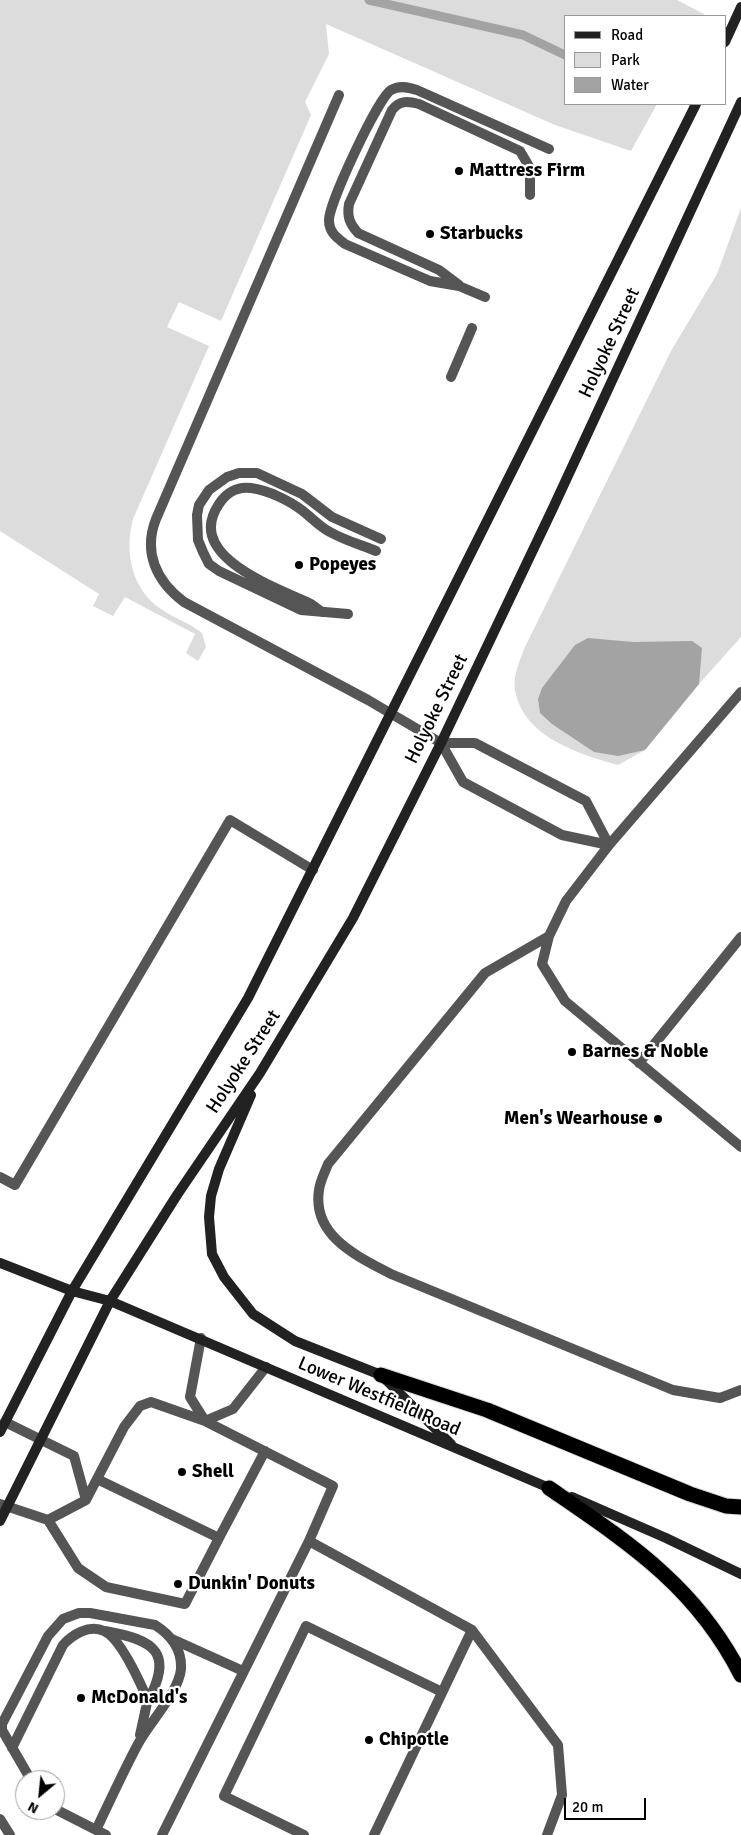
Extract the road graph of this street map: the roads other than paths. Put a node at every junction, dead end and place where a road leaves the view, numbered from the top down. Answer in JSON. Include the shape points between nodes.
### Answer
{"nodes":[{"id":1,"x":741,"y":8,"type":"edge"},
{"id":2,"x":726,"y":40,"type":"edge"},
{"id":3,"x":338,"y":95,"type":"dead end"},
{"id":4,"x":741,"y":102,"type":"edge"},
{"id":5,"x":695,"y":105,"type":"edge"},
{"id":6,"x":549,"y":149,"type":"dead end"},
{"id":7,"x":530,"y":195,"type":"dead end"},
{"id":8,"x":459,"y":286,"type":"junction"},
{"id":9,"x":485,"y":297,"type":"dead end"},
{"id":10,"x":472,"y":328,"type":"dead end"},
{"id":11,"x":450,"y":377,"type":"dead end"},
{"id":12,"x":381,"y":539,"type":"dead end"},
{"id":13,"x":376,"y":551,"type":"dead end"},
{"id":14,"x":322,"y":612,"type":"junction"},
{"id":15,"x":348,"y":614,"type":"dead end"},
{"id":16,"x":741,"y":692,"type":"edge"},
{"id":17,"x":389,"y":713,"type":"junction"},
{"id":18,"x":441,"y":743,"type":"junction"},
{"id":19,"x":609,"y":845,"type":"junction"},
{"id":20,"x":313,"y":870,"type":"junction"},
{"id":21,"x":549,"y":936,"type":"junction"},
{"id":22,"x":741,"y":937,"type":"edge"},
{"id":23,"x":639,"y":1062,"type":"junction"},
{"id":24,"x":260,"y":1073,"type":"junction"},
{"id":25,"x":741,"y":1147,"type":"edge"},
{"id":26,"x":0,"y":1177,"type":"edge"},
{"id":27,"x":0,"y":1263,"type":"edge"},
{"id":28,"x":72,"y":1291,"type":"junction"},
{"id":29,"x":110,"y":1301,"type":"junction"},
{"id":30,"x":200,"y":1338,"type":"junction"},
{"id":31,"x":266,"y":1367,"type":"junction"},
{"id":32,"x":381,"y":1375,"type":"junction"},
{"id":33,"x":741,"y":1390,"type":"edge"},
{"id":34,"x":204,"y":1421,"type":"junction"},
{"id":35,"x":5,"y":1422,"type":"junction"},
{"id":36,"x":0,"y":1432,"type":"edge"},
{"id":37,"x":41,"y":1439,"type":"junction"},
{"id":38,"x":456,"y":1449,"type":"junction"},
{"id":39,"x":265,"y":1451,"type":"junction"},
{"id":40,"x":97,"y":1479,"type":"junction"},
{"id":41,"x":549,"y":1488,"type":"junction"},
{"id":42,"x":86,"y":1500,"type":"junction"},
{"id":43,"x":4,"y":1505,"type":"edge"},
{"id":44,"x":741,"y":1507,"type":"edge"},
{"id":45,"x":48,"y":1520,"type":"junction"},
{"id":46,"x":0,"y":1521,"type":"edge"},
{"id":47,"x":219,"y":1538,"type":"junction"},
{"id":48,"x":308,"y":1541,"type":"junction"},
{"id":49,"x":741,"y":1574,"type":"edge"},
{"id":50,"x":104,"y":1630,"type":"junction"},
{"id":51,"x":472,"y":1630,"type":"junction"},
{"id":52,"x":172,"y":1639,"type":"junction"},
{"id":53,"x":243,"y":1671,"type":"junction"},
{"id":54,"x":741,"y":1676,"type":"edge"},
{"id":55,"x":442,"y":1692,"type":"junction"},
{"id":56,"x":147,"y":1703,"type":"junction"},
{"id":57,"x":138,"y":1743,"type":"junction"},
{"id":58,"x":12,"y":1748,"type":"junction"},
{"id":59,"x":25,"y":1770,"type":"edge"},
{"id":60,"x":65,"y":1814,"type":"edge"},
{"id":61,"x":0,"y":1819,"type":"edge"},
{"id":62,"x":96,"y":1830,"type":"junction"},
{"id":63,"x":10,"y":1835,"type":"edge"},
{"id":64,"x":106,"y":1835,"type":"edge"},
{"id":65,"x":162,"y":1835,"type":"edge"},
{"id":66,"x":304,"y":1835,"type":"edge"},
{"id":67,"x":374,"y":1835,"type":"edge"},
{"id":68,"x":547,"y":1835,"type":"edge"}],
"edges":[{"from":1,"to":2,"type":"street"},
{"from":3,"to":17,"type":"lane","via":[[156,519],[150,552],[167,588],[184,602]]},
{"from":4,"to":18,"type":"street","name":"Holyoke Street"},
{"from":5,"to":17,"type":"street","name":"Holyoke Street"},
{"from":6,"to":8,"type":"lane","via":[[408,87],[392,89],[380,101],[331,207],[330,228],[335,237],[345,244],[430,281]]},
{"from":7,"to":8,"type":"lane","via":[[530,168],[520,151],[419,104],[409,102],[394,107],[349,204],[351,226],[358,233],[439,270]]},
{"from":8,"to":9,"type":"lane"},
{"from":10,"to":11,"type":"lane"},
{"from":12,"to":14,"type":"lane","via":[[340,521],[302,494],[257,473],[227,477],[209,490],[199,505],[196,527],[198,540],[210,564],[301,610]]},
{"from":13,"to":14,"type":"lane","via":[[330,532],[298,507],[259,490],[235,490],[221,501],[216,509],[212,532],[220,552],[240,568]]},
{"from":14,"to":15,"type":"lane"},
{"from":16,"to":19,"type":"lane"},
{"from":17,"to":18,"type":"lane"},
{"from":17,"to":20,"type":"street","name":"Holyoke Street"},
{"from":18,"to":19,"type":"lane","via":[[463,782],[562,835]]},
{"from":18,"to":19,"type":"lane","via":[[475,743],[586,801]]},
{"from":18,"to":24,"type":"street","name":"Holyoke Street","via":[[353,918]]},
{"from":19,"to":21,"type":"lane","via":[[566,901]]},
{"from":20,"to":26,"type":"lane","via":[[230,820],[15,1185]]},
{"from":20,"to":28,"type":"street","name":"Holyoke Street","via":[[232,1028]]},
{"from":21,"to":23,"type":"lane","via":[[542,964],[565,1001]]},
{"from":21,"to":33,"type":"lane","via":[[485,973],[328,1164],[319,1188],[318,1210],[324,1225],[356,1256],[391,1274],[673,1390],[720,1398]]},
{"from":22,"to":23,"type":"lane"},
{"from":23,"to":25,"type":"lane"},
{"from":24,"to":29,"type":"street","name":"Holyoke Street"},
{"from":24,"to":32,"type":"street","via":[[219,1169],[211,1196],[212,1254],[253,1314],[295,1341]]},
{"from":27,"to":28,"type":"street","name":"Lower Westfield Road"},
{"from":28,"to":29,"type":"street","name":"Lower Westfield Road"},
{"from":28,"to":35,"type":"street","name":"Holyoke Street"},
{"from":29,"to":30,"type":"street","name":"Lower Westfield Road"},
{"from":29,"to":37,"type":"street","name":"Holyoke Street"},
{"from":30,"to":31,"type":"street","name":"Lower Westfield Road"},
{"from":30,"to":34,"type":"lane","via":[[190,1396]]},
{"from":31,"to":34,"type":"lane","via":[[233,1409]]},
{"from":31,"to":38,"type":"street","name":"Lower Westfield Road"},
{"from":32,"to":38,"type":"street"},
{"from":32,"to":44,"type":"highway","via":[[487,1410],[690,1494],[726,1506]]},
{"from":34,"to":39,"type":"lane"},
{"from":34,"to":40,"type":"lane","via":[[151,1402],[140,1406],[124,1427]]},
{"from":35,"to":36,"type":"street","name":"Holyoke Street"},
{"from":35,"to":37,"type":"lane"},
{"from":37,"to":42,"type":"lane","via":[[74,1456]]},
{"from":37,"to":43,"type":"street","name":"Holyoke Street"},
{"from":38,"to":41,"type":"street","name":"Lower Westfield Road"},
{"from":39,"to":47,"type":"lane"},
{"from":39,"to":48,"type":"lane","via":[[334,1486]]},
{"from":40,"to":42,"type":"lane"},
{"from":40,"to":47,"type":"lane"},
{"from":41,"to":49,"type":"street","name":"Lower Westfield Road"},
{"from":41,"to":54,"type":"highway","via":[[621,1537],[674,1582],[709,1620]]},
{"from":42,"to":45,"type":"lane"},
{"from":43,"to":45,"type":"lane"},
{"from":43,"to":46,"type":"street","name":"Holyoke Street"},
{"from":45,"to":47,"type":"lane","via":[[78,1568],[106,1587],[185,1604]]},
{"from":48,"to":51,"type":"lane"},
{"from":48,"to":53,"type":"lane"},
{"from":50,"to":56,"type":"lane","via":[[117,1643],[142,1687]]},
{"from":50,"to":56,"type":"lane","via":[[134,1636],[145,1641],[157,1653],[160,1674]]},
{"from":50,"to":58,"type":"lane","via":[[92,1629],[70,1637]]},
{"from":51,"to":55,"type":"lane"},
{"from":51,"to":68,"type":"lane","via":[[558,1745],[562,1795]]},
{"from":52,"to":53,"type":"lane"},
{"from":52,"to":57,"type":"lane","via":[[181,1662],[178,1680]]},
{"from":52,"to":58,"type":"lane","via":[[155,1625],[90,1612],[64,1619],[48,1636],[2,1724]]},
{"from":53,"to":65,"type":"lane"},
{"from":55,"to":66,"type":"lane","via":[[306,1626],[224,1796]]},
{"from":55,"to":67,"type":"lane"},
{"from":56,"to":57,"type":"lane"},
{"from":57,"to":62,"type":"lane"},
{"from":58,"to":59,"type":"lane"},
{"from":60,"to":62,"type":"lane"},
{"from":61,"to":63,"type":"lane"},
{"from":62,"to":64,"type":"lane"}]}
